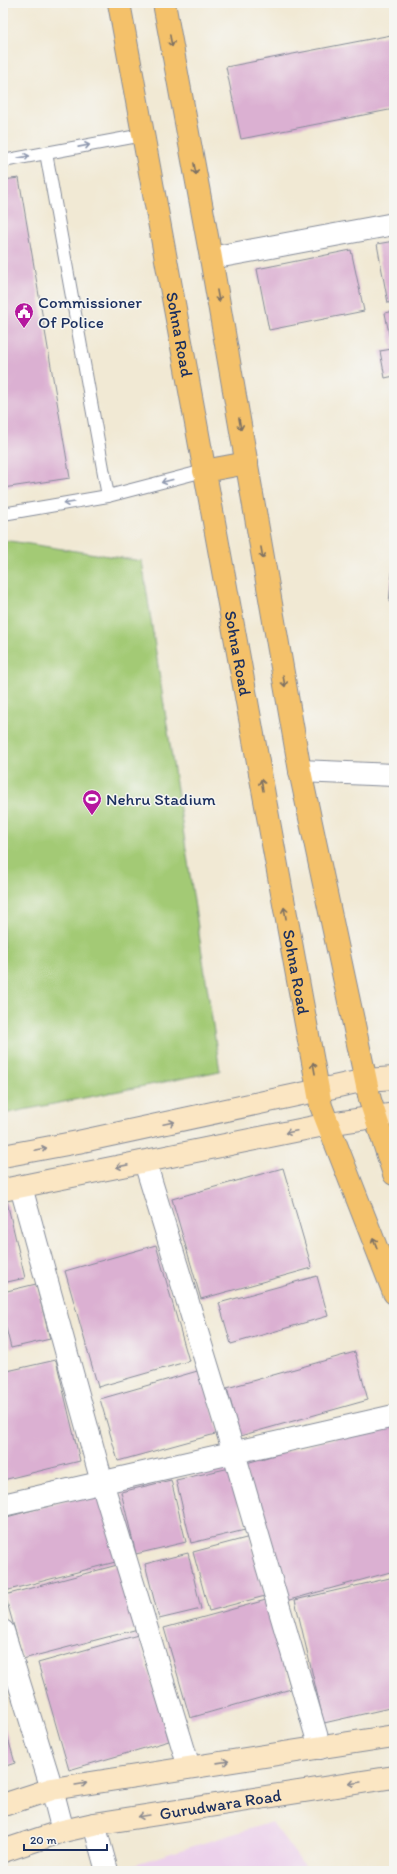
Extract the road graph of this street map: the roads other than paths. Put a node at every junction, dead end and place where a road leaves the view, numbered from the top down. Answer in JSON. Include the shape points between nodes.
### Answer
{"nodes":[{"id":1,"x":118,"y":3,"type":"edge"},
{"id":2,"x":164,"y":3,"type":"edge"},
{"id":3,"x":143,"y":135,"type":"junction"},
{"id":4,"x":46,"y":153,"type":"junction"},
{"id":5,"x":3,"y":161,"type":"edge"},
{"id":6,"x":394,"y":224,"type":"edge"},
{"id":7,"x":211,"y":258,"type":"junction"},
{"id":8,"x":247,"y":463,"type":"junction"},
{"id":9,"x":204,"y":471,"type":"junction"},
{"id":10,"x":108,"y":496,"type":"junction"},
{"id":11,"x":3,"y":514,"type":"edge"},
{"id":12,"x":300,"y":771,"type":"junction"},
{"id":13,"x":394,"y":775,"type":"edge"},
{"id":14,"x":394,"y":1078,"type":"edge"},
{"id":15,"x":366,"y":1080,"type":"junction"},
{"id":16,"x":318,"y":1091,"type":"junction"},
{"id":17,"x":384,"y":1115,"type":"edge"},
{"id":18,"x":329,"y":1124,"type":"junction"},
{"id":19,"x":3,"y":1156,"type":"edge"},
{"id":20,"x":145,"y":1162,"type":"junction"},
{"id":21,"x":394,"y":1174,"type":"edge"},
{"id":22,"x":12,"y":1188,"type":"edge"},
{"id":23,"x":394,"y":1293,"type":"edge"},
{"id":24,"x":394,"y":1416,"type":"edge"},
{"id":25,"x":234,"y":1453,"type":"junction"},
{"id":26,"x":102,"y":1482,"type":"junction"},
{"id":27,"x":3,"y":1505,"type":"edge"},
{"id":28,"x":3,"y":1631,"type":"edge"},
{"id":29,"x":394,"y":1736,"type":"edge"},
{"id":30,"x":320,"y":1748,"type":"junction"},
{"id":31,"x":189,"y":1767,"type":"junction"},
{"id":32,"x":394,"y":1777,"type":"edge"},
{"id":33,"x":52,"y":1789,"type":"junction"},
{"id":34,"x":3,"y":1805,"type":"edge"},
{"id":35,"x":94,"y":1824,"type":"junction"},
{"id":36,"x":63,"y":1831,"type":"junction"},
{"id":37,"x":3,"y":1851,"type":"edge"},
{"id":38,"x":107,"y":1871,"type":"edge"}],
"edges":[{"from":1,"to":3,"type":"main road","name":"Sohna Road"},
{"from":2,"to":7,"type":"main road","one_way":true},
{"from":4,"to":3,"type":"lane","one_way":true},
{"from":3,"to":9,"type":"main road","name":"Sohna Road"},
{"from":5,"to":4,"type":"lane","one_way":true},
{"from":4,"to":10,"type":"lane"},
{"from":6,"to":7,"type":"street"},
{"from":7,"to":8,"type":"main road","one_way":true},
{"from":8,"to":9,"type":"main road"},
{"from":8,"to":12,"type":"main road","one_way":true},
{"from":9,"to":10,"type":"lane","one_way":true},
{"from":16,"to":9,"type":"main road","name":"Sohna Road","one_way":true},
{"from":10,"to":11,"type":"lane","one_way":true},
{"from":12,"to":13,"type":"street"},
{"from":12,"to":15,"type":"main road"},
{"from":14,"to":15,"type":"main road"},
{"from":15,"to":16,"type":"main road"},
{"from":15,"to":17,"type":"main road"},
{"from":16,"to":18,"type":"main road","name":"Sohna Road"},
{"from":19,"to":16,"type":"main road","one_way":true},
{"from":17,"to":18,"type":"main road"},
{"from":17,"to":21,"type":"main road"},
{"from":18,"to":20,"type":"main road","one_way":true},
{"from":23,"to":18,"type":"main road","name":"Sohna Road","one_way":true},
{"from":20,"to":22,"type":"main road","one_way":true},
{"from":20,"to":25,"type":"street"},
{"from":22,"to":26,"type":"street"},
{"from":24,"to":25,"type":"street"},
{"from":25,"to":26,"type":"street"},
{"from":25,"to":30,"type":"street"},
{"from":26,"to":27,"type":"street"},
{"from":26,"to":31,"type":"street"},
{"from":28,"to":33,"type":"street"},
{"from":29,"to":30,"type":"main road"},
{"from":31,"to":30,"type":"main road","one_way":true},
{"from":33,"to":31,"type":"main road","one_way":true},
{"from":32,"to":35,"type":"main road","name":"Gurudwara Road","one_way":true},
{"from":33,"to":34,"type":"main road"},
{"from":33,"to":36,"type":"street"},
{"from":35,"to":36,"type":"main road","name":"Gurudwara Road"},
{"from":35,"to":38,"type":"street"},
{"from":36,"to":37,"type":"main road","name":"Gurudwara Road"}]}
